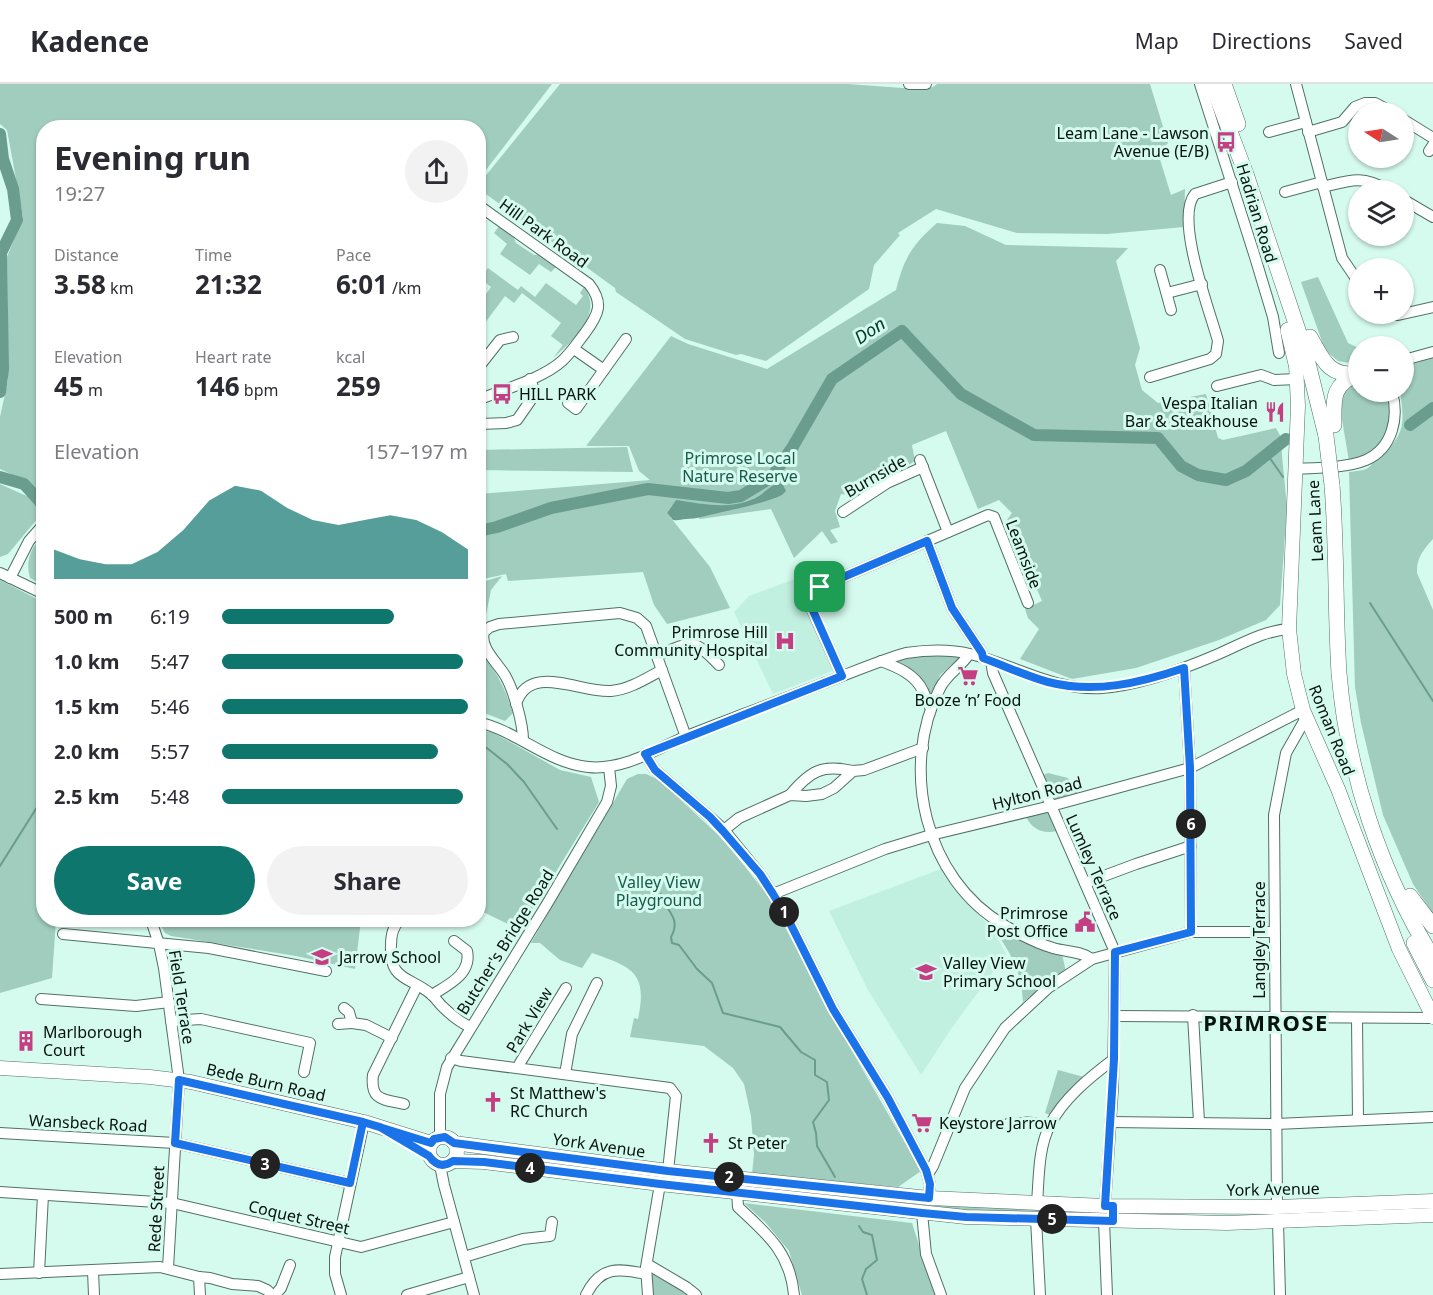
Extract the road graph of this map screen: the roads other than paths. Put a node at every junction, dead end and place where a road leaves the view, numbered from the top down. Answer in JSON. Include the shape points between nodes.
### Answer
{"nodes":[{"id":1,"x":909,"y":84,"type":"edge"},
{"id":2,"x":926,"y":84,"type":"edge"},
{"id":3,"x":1200,"y":84,"type":"edge"},
{"id":4,"x":1212,"y":84,"type":"edge"},
{"id":5,"x":1224,"y":84,"type":"edge"},
{"id":6,"x":1296,"y":84,"type":"edge"},
{"id":7,"x":1348,"y":115,"type":"edge"},
{"id":8,"x":1414,"y":126,"type":"edge"},
{"id":9,"x":1307,"y":127,"type":"junction"},
{"id":10,"x":1269,"y":132,"type":"dead end"},
{"id":11,"x":1433,"y":138,"type":"edge"},
{"id":12,"x":1246,"y":174,"type":"junction"},
{"id":13,"x":1348,"y":181,"type":"edge"},
{"id":14,"x":1232,"y":182,"type":"junction"},
{"id":15,"x":1322,"y":184,"type":"junction"},
{"id":16,"x":1285,"y":192,"type":"dead end"},
{"id":17,"x":1414,"y":206,"type":"edge"},
{"id":18,"x":486,"y":211,"type":"edge"},
{"id":19,"x":1433,"y":216,"type":"edge"},
{"id":20,"x":1348,"y":267,"type":"edge"},
{"id":21,"x":1160,"y":270,"type":"dead end"},
{"id":22,"x":1202,"y":284,"type":"junction"},
{"id":23,"x":1167,"y":293,"type":"junction"},
{"id":24,"x":1433,"y":307,"type":"edge"},
{"id":25,"x":1171,"y":310,"type":"dead end"},
{"id":26,"x":1414,"y":311,"type":"edge"},
{"id":27,"x":513,"y":337,"type":"dead end"},
{"id":28,"x":1310,"y":337,"type":"junction"},
{"id":29,"x":626,"y":339,"type":"dead end"},
{"id":30,"x":574,"y":349,"type":"junction"},
{"id":31,"x":1433,"y":352,"type":"edge"},
{"id":32,"x":1279,"y":353,"type":"dead end"},
{"id":33,"x":1414,"y":357,"type":"edge"},
{"id":34,"x":486,"y":358,"type":"edge"},
{"id":35,"x":604,"y":370,"type":"junction"},
{"id":36,"x":1297,"y":372,"type":"junction"},
{"id":37,"x":1348,"y":374,"type":"edge"},
{"id":38,"x":1150,"y":377,"type":"dead end"},
{"id":39,"x":530,"y":379,"type":"junction"},
{"id":40,"x":1348,"y":379,"type":"edge"},
{"id":41,"x":1217,"y":386,"type":"dead end"},
{"id":42,"x":486,"y":397,"type":"edge"},
{"id":43,"x":1394,"y":402,"type":"edge"},
{"id":44,"x":568,"y":403,"type":"dead end"},
{"id":45,"x":486,"y":424,"type":"edge"},
{"id":46,"x":1332,"y":433,"type":"junction"},
{"id":47,"x":1295,"y":469,"type":"junction"},
{"id":48,"x":1336,"y":485,"type":"junction"},
{"id":49,"x":843,"y":512,"type":"dead end"},
{"id":50,"x":36,"y":532,"type":"edge"},
{"id":51,"x":948,"y":532,"type":"junction"},
{"id":52,"x":927,"y":541,"type":"junction"},
{"id":53,"x":5,"y":576,"type":"edge"},
{"id":54,"x":36,"y":590,"type":"edge"},
{"id":55,"x":1028,"y":603,"type":"dead end"},
{"id":56,"x":486,"y":629,"type":"edge"},
{"id":57,"x":1289,"y":629,"type":"junction"},
{"id":58,"x":486,"y":645,"type":"edge"},
{"id":59,"x":969,"y":654,"type":"junction"},
{"id":60,"x":657,"y":655,"type":"junction"},
{"id":61,"x":987,"y":660,"type":"junction"},
{"id":62,"x":881,"y":661,"type":"junction"},
{"id":63,"x":719,"y":665,"type":"dead end"},
{"id":64,"x":1184,"y":668,"type":"junction"},
{"id":65,"x":662,"y":670,"type":"junction"},
{"id":66,"x":842,"y":676,"type":"junction"},
{"id":67,"x":507,"y":678,"type":"junction"},
{"id":68,"x":529,"y":685,"type":"junction"},
{"id":69,"x":516,"y":704,"type":"junction"},
{"id":70,"x":931,"y":708,"type":"junction"},
{"id":71,"x":1305,"y":713,"type":"junction"},
{"id":72,"x":486,"y":725,"type":"edge"},
{"id":73,"x":685,"y":737,"type":"junction"},
{"id":74,"x":523,"y":740,"type":"junction"},
{"id":75,"x":922,"y":748,"type":"junction"},
{"id":76,"x":645,"y":754,"type":"junction"},
{"id":77,"x":609,"y":767,"type":"junction"},
{"id":78,"x":1190,"y":768,"type":"junction"},
{"id":79,"x":853,"y":771,"type":"junction"},
{"id":80,"x":790,"y":795,"type":"junction"},
{"id":81,"x":1051,"y":806,"type":"junction"},
{"id":82,"x":723,"y":831,"type":"junction"},
{"id":83,"x":931,"y":835,"type":"junction"},
{"id":84,"x":1191,"y":846,"type":"junction"},
{"id":85,"x":1392,"y":879,"type":"junction"},
{"id":86,"x":1085,"y":883,"type":"junction"},
{"id":87,"x":773,"y":894,"type":"junction"},
{"id":88,"x":1410,"y":896,"type":"junction"},
{"id":89,"x":1433,"y":926,"type":"edge"},
{"id":90,"x":153,"y":927,"type":"edge"},
{"id":91,"x":395,"y":927,"type":"edge"},
{"id":92,"x":1191,"y":932,"type":"junction"},
{"id":93,"x":1274,"y":932,"type":"junction"},
{"id":94,"x":63,"y":934,"type":"dead end"},
{"id":95,"x":1433,"y":940,"type":"edge"},
{"id":96,"x":454,"y":941,"type":"dead end"},
{"id":97,"x":159,"y":944,"type":"junction"},
{"id":98,"x":1115,"y":952,"type":"junction"},
{"id":99,"x":1433,"y":957,"type":"edge"},
{"id":100,"x":1092,"y":959,"type":"junction"},
{"id":101,"x":326,"y":971,"type":"dead end"},
{"id":102,"x":1433,"y":980,"type":"edge"},
{"id":103,"x":597,"y":983,"type":"dead end"},
{"id":104,"x":417,"y":986,"type":"junction"},
{"id":105,"x":566,"y":988,"type":"dead end"},
{"id":106,"x":432,"y":995,"type":"junction"},
{"id":107,"x":41,"y":999,"type":"dead end"},
{"id":108,"x":169,"y":1002,"type":"junction"},
{"id":109,"x":344,"y":1008,"type":"dead end"},
{"id":110,"x":1115,"y":1016,"type":"junction"},
{"id":111,"x":1193,"y":1016,"type":"junction"},
{"id":112,"x":1275,"y":1018,"type":"junction"},
{"id":113,"x":1357,"y":1018,"type":"junction"},
{"id":114,"x":1433,"y":1018,"type":"edge"},
{"id":115,"x":171,"y":1022,"type":"junction"},
{"id":116,"x":352,"y":1023,"type":"junction"},
{"id":117,"x":338,"y":1024,"type":"dead end"},
{"id":118,"x":470,"y":1028,"type":"junction"},
{"id":119,"x":392,"y":1038,"type":"junction"},
{"id":120,"x":451,"y":1058,"type":"junction"},
{"id":121,"x":1114,"y":1059,"type":"junction"},
{"id":122,"x":0,"y":1068,"type":"edge"},
{"id":123,"x":518,"y":1068,"type":"junction"},
{"id":124,"x":304,"y":1072,"type":"dead end"},
{"id":125,"x":565,"y":1074,"type":"junction"},
{"id":126,"x":179,"y":1080,"type":"junction"},
{"id":127,"x":404,"y":1104,"type":"dead end"},
{"id":128,"x":1433,"y":1117,"type":"edge"},
{"id":129,"x":1358,"y":1120,"type":"junction"},
{"id":130,"x":363,"y":1122,"type":"junction"},
{"id":131,"x":1110,"y":1122,"type":"junction"},
{"id":132,"x":1199,"y":1122,"type":"junction"},
{"id":133,"x":1008,"y":1124,"type":"dead end"},
{"id":134,"x":1276,"y":1124,"type":"junction"},
{"id":135,"x":1049,"y":1127,"type":"junction"},
{"id":136,"x":0,"y":1133,"type":"edge"},
{"id":137,"x":175,"y":1143,"type":"junction"},
{"id":138,"x":439,"y":1152,"type":"junction"},
{"id":139,"x":668,"y":1171,"type":"junction"},
{"id":140,"x":928,"y":1174,"type":"junction"},
{"id":141,"x":739,"y":1178,"type":"junction"},
{"id":142,"x":350,"y":1183,"type":"junction"},
{"id":143,"x":660,"y":1184,"type":"junction"},
{"id":144,"x":0,"y":1192,"type":"edge"},
{"id":145,"x":737,"y":1192,"type":"junction"},
{"id":146,"x":42,"y":1195,"type":"junction"},
{"id":147,"x":929,"y":1198,"type":"junction"},
{"id":148,"x":1433,"y":1201,"type":"edge"},
{"id":149,"x":172,"y":1203,"type":"junction"},
{"id":150,"x":1037,"y":1203,"type":"junction"},
{"id":151,"x":1109,"y":1206,"type":"junction"},
{"id":152,"x":1277,"y":1207,"type":"junction"},
{"id":153,"x":922,"y":1213,"type":"junction"},
{"id":154,"x":1433,"y":1215,"type":"edge"},
{"id":155,"x":1036,"y":1219,"type":"junction"},
{"id":156,"x":1108,"y":1221,"type":"junction"},
{"id":157,"x":454,"y":1222,"type":"junction"},
{"id":158,"x":552,"y":1222,"type":"dead end"},
{"id":159,"x":1278,"y":1222,"type":"junction"},
{"id":160,"x":338,"y":1241,"type":"junction"},
{"id":161,"x":464,"y":1257,"type":"junction"},
{"id":162,"x":290,"y":1265,"type":"dead end"},
{"id":163,"x":168,"y":1268,"type":"junction"},
{"id":164,"x":646,"y":1269,"type":"junction"},
{"id":165,"x":93,"y":1271,"type":"junction"},
{"id":166,"x":39,"y":1273,"type":"junction"},
{"id":167,"x":0,"y":1274,"type":"edge"},
{"id":168,"x":199,"y":1277,"type":"junction"},
{"id":169,"x":469,"y":1277,"type":"junction"},
{"id":170,"x":94,"y":1295,"type":"edge"},
{"id":171,"x":200,"y":1295,"type":"edge"},
{"id":172,"x":273,"y":1295,"type":"edge"},
{"id":173,"x":341,"y":1295,"type":"edge"},
{"id":174,"x":406,"y":1295,"type":"edge"},
{"id":175,"x":474,"y":1295,"type":"edge"},
{"id":176,"x":586,"y":1295,"type":"edge"},
{"id":177,"x":648,"y":1295,"type":"edge"},
{"id":178,"x":696,"y":1295,"type":"edge"},
{"id":179,"x":794,"y":1295,"type":"edge"},
{"id":180,"x":941,"y":1295,"type":"edge"},
{"id":181,"x":1040,"y":1295,"type":"edge"},
{"id":182,"x":1107,"y":1295,"type":"edge"},
{"id":183,"x":1280,"y":1295,"type":"edge"}],
"edges":[{"from":1,"to":2,"type":"street"},
{"from":3,"to":14,"type":"street","name":"Hadrian Road"},
{"from":4,"to":12,"type":"highway","name":"Leam Lane"},
{"from":5,"to":28,"type":"highway","name":"Leam Lane"},
{"from":6,"to":9,"type":"street"},
{"from":7,"to":9,"type":"street","via":[[1342,122]]},
{"from":8,"to":11,"type":"street"},
{"from":9,"to":10,"type":"street"},
{"from":9,"to":15,"type":"street"},
{"from":12,"to":36,"type":"highway"},
{"from":12,"to":46,"type":"highway","name":"Leam Lane"},
{"from":13,"to":15,"type":"street"},
{"from":14,"to":22,"type":"street","via":[[1199,192],[1191,200],[1189,238]]},
{"from":14,"to":32,"type":"street","name":"Hadrian Road","via":[[1273,317]]},
{"from":15,"to":16,"type":"street"},
{"from":15,"to":20,"type":"street","via":[[1342,258]]},
{"from":17,"to":19,"type":"street"},
{"from":18,"to":30,"type":"street","name":"Hill Park Road","via":[[593,289],[598,302],[596,316]]},
{"from":21,"to":23,"type":"street"},
{"from":22,"to":23,"type":"street"},
{"from":22,"to":38,"type":"street","via":[[1218,341],[1216,354]]},
{"from":23,"to":25,"type":"street"},
{"from":24,"to":26,"type":"street"},
{"from":27,"to":34,"type":"street","via":[[500,340]]},
{"from":28,"to":37,"type":"highway","via":[[1332,369]]},
{"from":28,"to":46,"type":"highway","name":"Leam Lane","via":[[1326,389]]},
{"from":29,"to":35,"type":"street"},
{"from":30,"to":35,"type":"street"},
{"from":30,"to":39,"type":"street","name":"Hill Park Road","via":[[555,367]]},
{"from":31,"to":33,"type":"street"},
{"from":35,"to":44,"type":"street","via":[[576,409]]},
{"from":36,"to":41,"type":"street","via":[[1274,380],[1261,375]]},
{"from":36,"to":47,"type":"main road","name":"Roman Road"},
{"from":39,"to":42,"type":"street","name":"Hill Park Road"},
{"from":39,"to":45,"type":"street","via":[[533,397],[517,420]]},
{"from":40,"to":46,"type":"highway","via":[[1337,389],[1334,399]]},
{"from":43,"to":47,"type":"street","via":[[1395,423],[1390,438],[1376,454],[1357,462]]},
{"from":46,"to":48,"type":"highway","name":"Leam Lane"},
{"from":47,"to":57,"type":"main road","name":"Roman Road"},
{"from":48,"to":85,"type":"highway","name":"Leam Lane","via":[[1340,675],[1346,723],[1361,792]]},
{"from":48,"to":88,"type":"highway","name":"Leam Lane","via":[[1355,722],[1374,801]]},
{"from":49,"to":51,"type":"street","name":"Burnside","via":[[922,463]]},
{"from":50,"to":53,"type":"street"},
{"from":51,"to":52,"type":"street"},
{"from":51,"to":55,"type":"street","name":"Leamside","via":[[993,516]]},
{"from":52,"to":61,"type":"street","name":"Lumley Terrace","via":[[952,608]]},
{"from":52,"to":66,"type":"street","via":[[811,593],[810,604]]},
{"from":53,"to":54,"type":"street"},
{"from":56,"to":60,"type":"street","via":[[502,623],[624,614],[644,623]]},
{"from":57,"to":64,"type":"street","via":[[1263,633]]},
{"from":57,"to":71,"type":"main road","name":"Roman Road","via":[[1293,674]]},
{"from":58,"to":67,"type":"street"},
{"from":59,"to":61,"type":"street"},
{"from":59,"to":62,"type":"street","via":[[918,651]]},
{"from":59,"to":70,"type":"street","via":[[947,676]]},
{"from":60,"to":63,"type":"street","via":[[696,644]]},
{"from":60,"to":65,"type":"street"},
{"from":61,"to":64,"type":"street","via":[[1045,681],[1083,688],[1116,686]]},
{"from":61,"to":81,"type":"street","name":"Lumley Terrace"},
{"from":62,"to":66,"type":"street"},
{"from":62,"to":70,"type":"street","via":[[913,677]]},
{"from":64,"to":78,"type":"street"},
{"from":65,"to":68,"type":"street","via":[[636,685],[613,690],[596,691],[561,682]]},
{"from":65,"to":73,"type":"street"},
{"from":66,"to":73,"type":"street"},
{"from":67,"to":68,"type":"street"},
{"from":67,"to":69,"type":"street"},
{"from":68,"to":69,"type":"street"},
{"from":69,"to":74,"type":"street"},
{"from":70,"to":75,"type":"street"},
{"from":71,"to":78,"type":"street","name":"Hylton Road"},
{"from":71,"to":93,"type":"street","name":"Langley Terrace","via":[[1286,753],[1274,815]]},
{"from":71,"to":114,"type":"main road","name":"Roman Road","via":[[1399,949]]},
{"from":72,"to":74,"type":"street"},
{"from":73,"to":76,"type":"street"},
{"from":74,"to":77,"type":"street","via":[[573,764]]},
{"from":75,"to":79,"type":"street"},
{"from":75,"to":83,"type":"street","via":[[923,802]]},
{"from":76,"to":77,"type":"street"},
{"from":76,"to":82,"type":"street","via":[[655,770]]},
{"from":77,"to":118,"type":"street","name":"Butcher's Bridge Road","via":[[611,786],[607,801]]},
{"from":78,"to":81,"type":"street","name":"Hylton Road"},
{"from":78,"to":84,"type":"street"},
{"from":79,"to":80,"type":"street","via":[[822,794]]},
{"from":79,"to":80,"type":"street","via":[[831,768],[813,772]]},
{"from":80,"to":82,"type":"street","via":[[739,818]]},
{"from":81,"to":83,"type":"street","name":"Hylton Road"},
{"from":81,"to":86,"type":"street","name":"Lumley Terrace"},
{"from":82,"to":87,"type":"street"},
{"from":83,"to":87,"type":"street","name":"Hylton Road"},
{"from":83,"to":100,"type":"street","via":[[963,891],[987,914],[1043,944]]},
{"from":84,"to":86,"type":"street"},
{"from":84,"to":92,"type":"street"},
{"from":85,"to":99,"type":"highway","name":"Leam Lane"},
{"from":85,"to":102,"type":"highway","via":[[1404,922]]},
{"from":86,"to":98,"type":"street","name":"Lumley Terrace"},
{"from":87,"to":140,"type":"street","via":[[833,1009],[888,1098]]},
{"from":88,"to":89,"type":"highway"},
{"from":88,"to":95,"type":"highway","name":"Leam Lane"},
{"from":90,"to":97,"type":"street","name":"Field Terrace"},
{"from":91,"to":104,"type":"street","via":[[395,971]]},
{"from":92,"to":93,"type":"street"},
{"from":92,"to":98,"type":"street"},
{"from":93,"to":112,"type":"street","name":"Langley Terrace"},
{"from":94,"to":97,"type":"street"},
{"from":96,"to":106,"type":"street","via":[[469,947],[468,961],[454,981]]},
{"from":97,"to":101,"type":"street","via":[[209,948]]},
{"from":97,"to":108,"type":"street","name":"Field Terrace"},
{"from":98,"to":100,"type":"street"},
{"from":98,"to":110,"type":"street"},
{"from":100,"to":140,"type":"street","via":[[1048,988],[1005,1028],[965,1088]]},
{"from":103,"to":125,"type":"street","via":[[572,1034]]},
{"from":104,"to":106,"type":"street"},
{"from":104,"to":119,"type":"street"},
{"from":105,"to":123,"type":"street","name":"Park View"},
{"from":106,"to":118,"type":"street"},
{"from":107,"to":108,"type":"street","via":[[136,1006]]},
{"from":108,"to":115,"type":"street","name":"Field Terrace"},
{"from":109,"to":116,"type":"street"},
{"from":110,"to":111,"type":"street"},
{"from":110,"to":121,"type":"street"},
{"from":111,"to":112,"type":"street"},
{"from":111,"to":132,"type":"street"},
{"from":112,"to":113,"type":"street"},
{"from":112,"to":134,"type":"street","name":"Langley Terrace"},
{"from":113,"to":114,"type":"street"},
{"from":113,"to":129,"type":"street"},
{"from":115,"to":124,"type":"street","via":[[201,1019],[310,1043]]},
{"from":115,"to":126,"type":"street","name":"Field Terrace"},
{"from":116,"to":117,"type":"street"},
{"from":116,"to":119,"type":"street","via":[[366,1025]]},
{"from":118,"to":120,"type":"street","name":"Butcher's Bridge Road"},
{"from":119,"to":127,"type":"street","via":[[373,1075],[373,1088],[380,1099]]},
{"from":120,"to":123,"type":"street"},
{"from":120,"to":138,"type":"street","name":"Butcher's Bridge Road","via":[[440,1094]]},
{"from":121,"to":131,"type":"street"},
{"from":121,"to":135,"type":"street","via":[[1069,1098]]},
{"from":122,"to":126,"type":"main road","name":"Bede Burn Road"},
{"from":123,"to":125,"type":"street"},
{"from":125,"to":139,"type":"street","via":[[670,1088],[676,1100]]},
{"from":126,"to":130,"type":"main road","name":"Bede Burn Road"},
{"from":126,"to":137,"type":"street","name":"Rede Street"},
{"from":128,"to":129,"type":"street"},
{"from":129,"to":134,"type":"street"},
{"from":130,"to":138,"type":"main road","name":"Bede Burn Road"},
{"from":130,"to":142,"type":"street"},
{"from":131,"to":132,"type":"street"},
{"from":131,"to":151,"type":"street"},
{"from":132,"to":134,"type":"street"},
{"from":133,"to":135,"type":"street","via":[[1032,1122]]},
{"from":134,"to":152,"type":"street","name":"Langley Terrace"},
{"from":135,"to":150,"type":"street"},
{"from":136,"to":137,"type":"street","name":"Wansbeck Road"},
{"from":137,"to":142,"type":"street","name":"Wansbeck Road"},
{"from":137,"to":149,"type":"street","name":"Rede Street"},
{"from":138,"to":139,"type":"main road","name":"York Avenue","via":[[457,1152],[454,1143]]},
{"from":138,"to":143,"type":"main road","name":"York Avenue","via":[[484,1162]]},
{"from":138,"to":157,"type":"street","name":"Butcher's Bridge Road"},
{"from":139,"to":141,"type":"main road","name":"York Avenue"},
{"from":139,"to":143,"type":"main road"},
{"from":140,"to":147,"type":"street"},
{"from":141,"to":145,"type":"main road"},
{"from":141,"to":147,"type":"main road","name":"York Avenue"},
{"from":142,"to":160,"type":"street"},
{"from":143,"to":145,"type":"main road","name":"York Avenue"},
{"from":143,"to":164,"type":"street"},
{"from":144,"to":146,"type":"street","name":"Coquet Street"},
{"from":145,"to":153,"type":"main road","name":"York Avenue"},
{"from":145,"to":179,"type":"street","via":[[738,1207],[776,1245]]},
{"from":146,"to":149,"type":"street","name":"Coquet Street"},
{"from":146,"to":166,"type":"street"},
{"from":147,"to":150,"type":"main road","name":"York Avenue"},
{"from":147,"to":153,"type":"main road"},
{"from":148,"to":152,"type":"main road","name":"York Avenue"},
{"from":149,"to":160,"type":"street","name":"Coquet Street"},
{"from":149,"to":163,"type":"street","name":"Rede Street"},
{"from":150,"to":151,"type":"main road","name":"York Avenue"},
{"from":151,"to":152,"type":"main road","name":"York Avenue"},
{"from":151,"to":156,"type":"main road"},
{"from":152,"to":159,"type":"main road"},
{"from":153,"to":155,"type":"main road","name":"York Avenue"},
{"from":153,"to":180,"type":"street","via":[[926,1254]]},
{"from":154,"to":159,"type":"main road","name":"York Avenue"},
{"from":155,"to":156,"type":"main road","name":"York Avenue"},
{"from":155,"to":181,"type":"street"},
{"from":156,"to":159,"type":"main road","name":"York Avenue"},
{"from":156,"to":182,"type":"street"},
{"from":157,"to":160,"type":"street","name":"Coquet Street","via":[[364,1246]]},
{"from":157,"to":161,"type":"street","name":"Butcher's Bridge Road"},
{"from":158,"to":161,"type":"street","via":[[550,1236],[523,1239]]},
{"from":159,"to":183,"type":"street"},
{"from":160,"to":173,"type":"street","via":[[335,1274]]},
{"from":161,"to":169,"type":"street","name":"Butcher's Bridge Road"},
{"from":162,"to":172,"type":"street","via":[[281,1288]]},
{"from":163,"to":165,"type":"street"},
{"from":163,"to":168,"type":"street"},
{"from":164,"to":176,"type":"street","via":[[607,1272]]},
{"from":164,"to":177,"type":"street"},
{"from":164,"to":178,"type":"street"},
{"from":165,"to":166,"type":"street"},
{"from":165,"to":170,"type":"street"},
{"from":166,"to":167,"type":"street"},
{"from":168,"to":171,"type":"street"},
{"from":168,"to":172,"type":"street","via":[[258,1286]]},
{"from":169,"to":174,"type":"street"},
{"from":169,"to":175,"type":"street","name":"Butcher's Bridge Road"}]}
